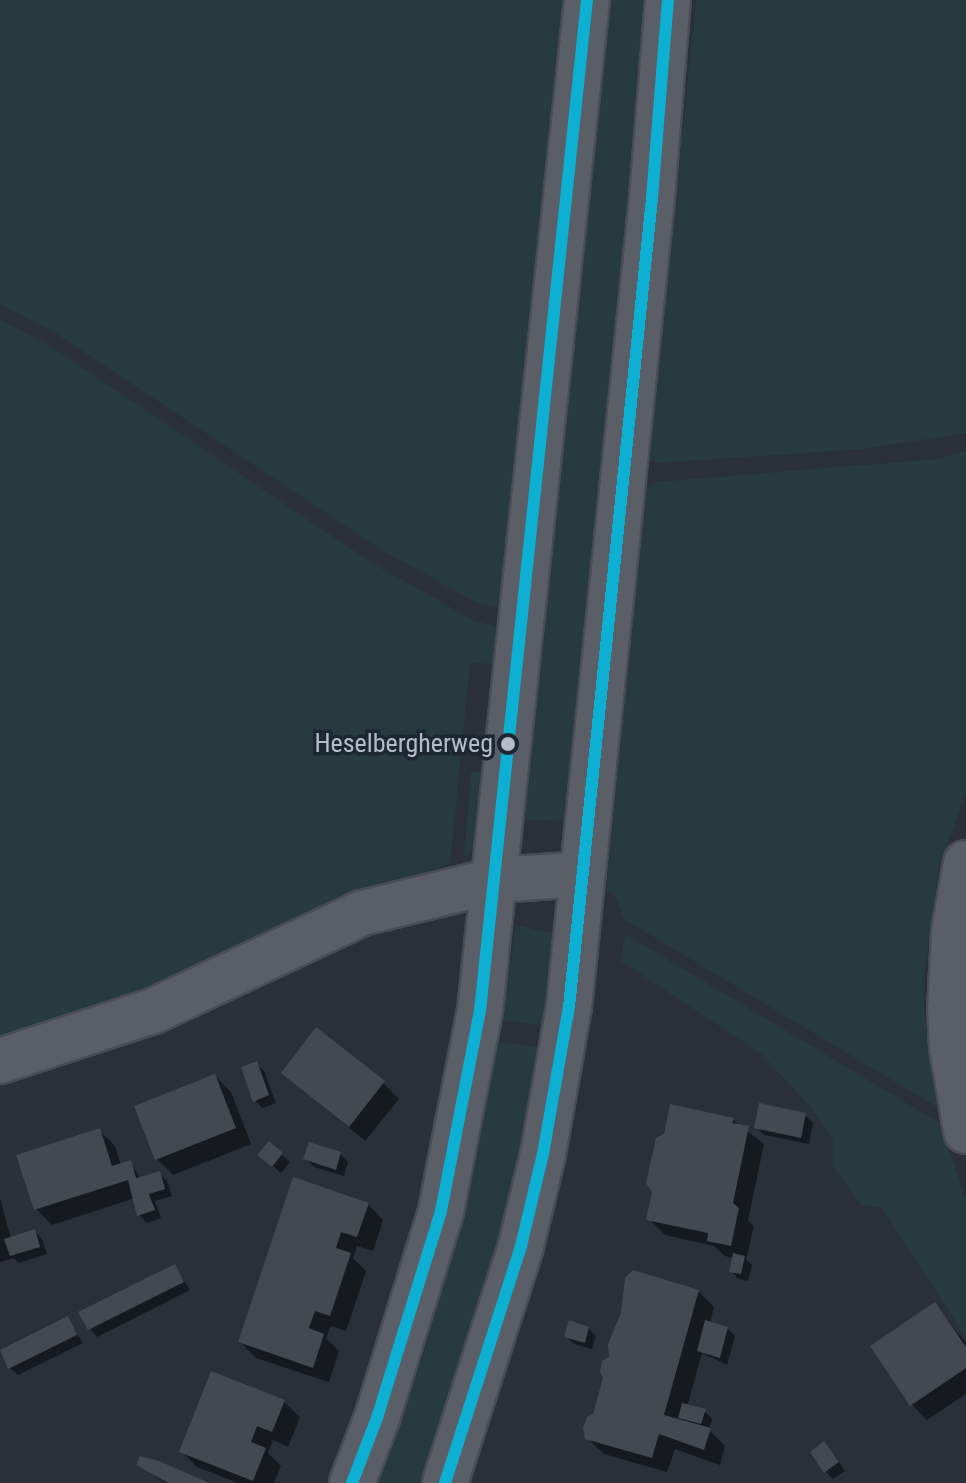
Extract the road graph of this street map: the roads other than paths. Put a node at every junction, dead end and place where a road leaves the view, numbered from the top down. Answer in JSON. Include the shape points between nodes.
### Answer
{"nodes":[{"id":1,"x":587,"y":0,"type":"edge"},
{"id":2,"x":668,"y":0,"type":"edge"},
{"id":3,"x":966,"y":863,"type":"edge"},
{"id":4,"x":583,"y":874,"type":"junction"},
{"id":5,"x":496,"y":880,"type":"junction"},
{"id":6,"x":0,"y":1061,"type":"edge"},
{"id":7,"x":966,"y":1131,"type":"edge"},
{"id":8,"x":352,"y":1483,"type":"edge"},
{"id":9,"x":445,"y":1483,"type":"edge"}],
"edges":[{"from":1,"to":5,"type":"street"},
{"from":2,"to":4,"type":"street"},
{"from":3,"to":7,"type":"street","via":[[950,1009]]},
{"from":4,"to":5,"type":"street"},
{"from":4,"to":9,"type":"street","via":[[569,1007],[543,1154],[501,1315]]},
{"from":5,"to":6,"type":"street","via":[[362,913],[153,1011]]},
{"from":5,"to":8,"type":"street","via":[[480,1011],[441,1211]]}]}
